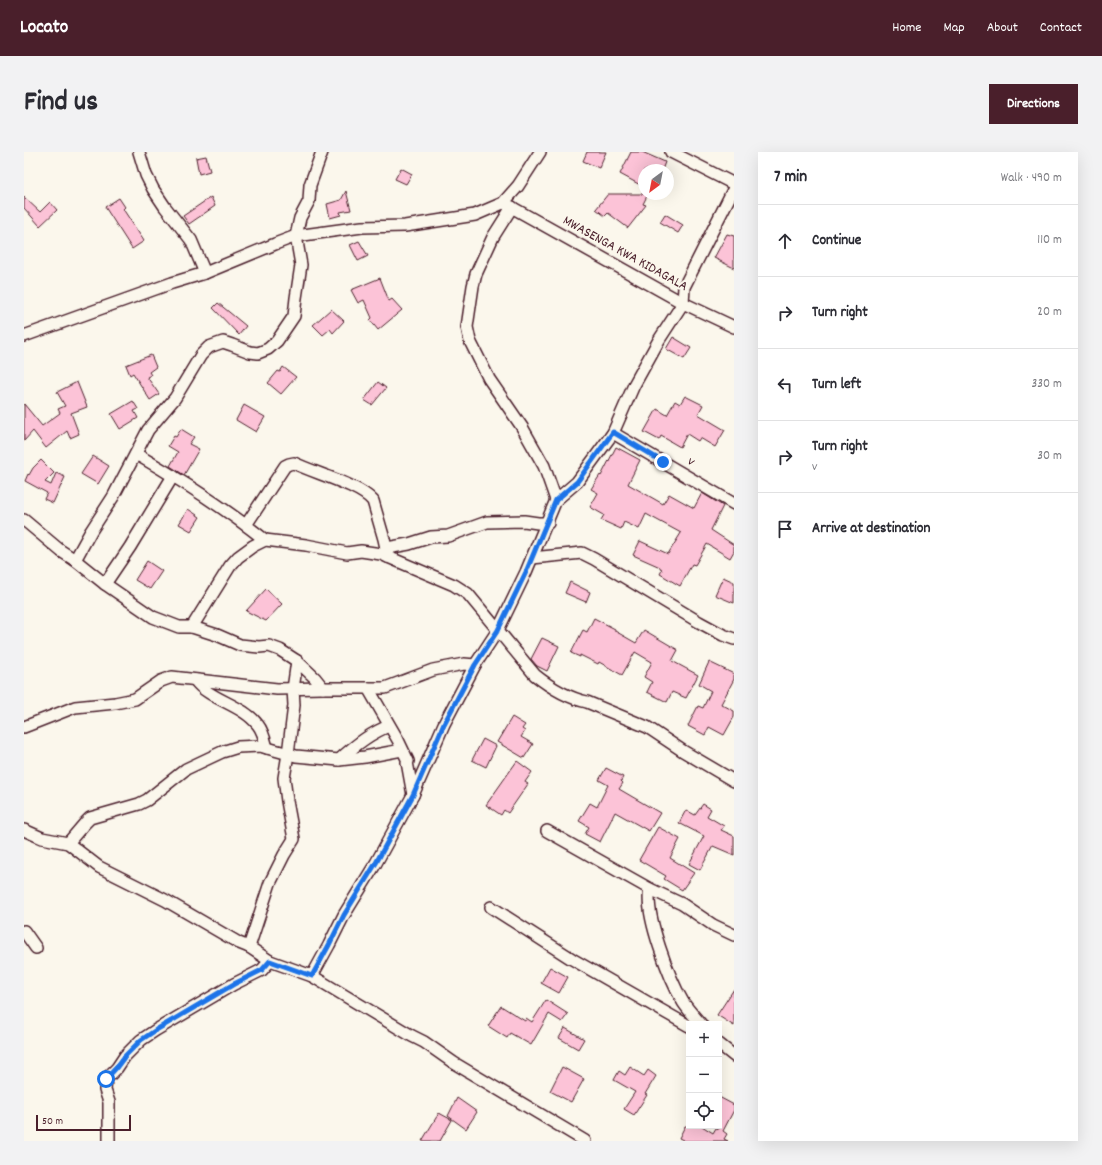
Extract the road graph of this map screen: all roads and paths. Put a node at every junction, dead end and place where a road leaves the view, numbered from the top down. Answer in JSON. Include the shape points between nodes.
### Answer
{"nodes":[{"id":1,"x":139,"y":152,"type":"edge"},
{"id":2,"x":322,"y":152,"type":"edge"},
{"id":3,"x":540,"y":152,"type":"edge"},
{"id":4,"x":671,"y":152,"type":"edge"},
{"id":5,"x":734,"y":184,"type":"edge"},
{"id":6,"x":734,"y":188,"type":"edge"},
{"id":7,"x":508,"y":205,"type":"junction"},
{"id":8,"x":296,"y":236,"type":"junction"},
{"id":9,"x":205,"y":273,"type":"junction"},
{"id":10,"x":683,"y":303,"type":"junction"},
{"id":11,"x":734,"y":327,"type":"edge"},
{"id":12,"x":24,"y":336,"type":"edge"},
{"id":13,"x":613,"y":432,"type":"junction"},
{"id":14,"x":136,"y":454,"type":"junction"},
{"id":15,"x":174,"y":476,"type":"junction"},
{"id":16,"x":556,"y":500,"type":"junction"},
{"id":17,"x":734,"y":504,"type":"edge"},
{"id":18,"x":24,"y":520,"type":"edge"},
{"id":19,"x":548,"y":523,"type":"junction"},
{"id":20,"x":246,"y":524,"type":"junction"},
{"id":21,"x":265,"y":540,"type":"junction"},
{"id":22,"x":387,"y":553,"type":"junction"},
{"id":23,"x":532,"y":558,"type":"junction"},
{"id":24,"x":75,"y":560,"type":"junction"},
{"id":25,"x":105,"y":584,"type":"junction"},
{"id":26,"x":192,"y":627,"type":"junction"},
{"id":27,"x":498,"y":630,"type":"junction"},
{"id":28,"x":734,"y":639,"type":"edge"},
{"id":29,"x":297,"y":661,"type":"junction"},
{"id":30,"x":475,"y":665,"type":"junction"},
{"id":31,"x":195,"y":680,"type":"junction"},
{"id":32,"x":323,"y":688,"type":"junction"},
{"id":33,"x":368,"y":688,"type":"junction"},
{"id":34,"x":293,"y":689,"type":"junction"},
{"id":35,"x":389,"y":726,"type":"junction"},
{"id":36,"x":24,"y":727,"type":"edge"},
{"id":37,"x":267,"y":748,"type":"junction"},
{"id":38,"x":402,"y":750,"type":"junction"},
{"id":39,"x":288,"y":754,"type":"junction"},
{"id":40,"x":339,"y":760,"type":"junction"},
{"id":41,"x":734,"y":781,"type":"edge"},
{"id":42,"x":413,"y":795,"type":"junction"},
{"id":43,"x":24,"y":830,"type":"edge"},
{"id":44,"x":547,"y":832,"type":"dead end"},
{"id":45,"x":68,"y":843,"type":"junction"},
{"id":46,"x":650,"y":889,"type":"junction"},
{"id":47,"x":491,"y":907,"type":"dead end"},
{"id":48,"x":24,"y":931,"type":"edge"},
{"id":49,"x":734,"y":935,"type":"edge"},
{"id":50,"x":249,"y":947,"type":"junction"},
{"id":51,"x":36,"y":948,"type":"dead end"},
{"id":52,"x":270,"y":961,"type":"junction"},
{"id":53,"x":312,"y":976,"type":"junction"},
{"id":54,"x":698,"y":1021,"type":"edge"},
{"id":55,"x":686,"y":1024,"type":"edge"},
{"id":56,"x":722,"y":1046,"type":"edge"},
{"id":57,"x":734,"y":1056,"type":"edge"},
{"id":58,"x":109,"y":1141,"type":"edge"},
{"id":59,"x":585,"y":1141,"type":"edge"}],
"edges":[{"from":1,"to":9,"type":"street","via":[[153,189],[191,240]]},
{"from":2,"to":8,"type":"street","via":[[310,185],[309,201],[300,218]]},
{"from":3,"to":7,"type":"street"},
{"from":4,"to":5,"type":"street"},
{"from":6,"to":10,"type":"street","via":[[684,287]]},
{"from":7,"to":8,"type":"street","via":[[448,220],[405,226],[362,227]]},
{"from":7,"to":10,"type":"street","name":"MWASENGA KWA KIDAGALA"},
{"from":7,"to":16,"type":"street","via":[[476,274],[467,327],[470,340],[489,379],[522,427],[544,466]]},
{"from":8,"to":9,"type":"street"},
{"from":8,"to":14,"type":"street","via":[[301,265],[296,312],[277,341],[258,353],[223,342],[209,347],[148,430]]},
{"from":9,"to":12,"type":"street"},
{"from":10,"to":11,"type":"street","name":"MWASENGA KWA KIDAGALA"},
{"from":10,"to":13,"type":"street","via":[[634,386]]},
{"from":13,"to":16,"type":"street","via":[[577,482]]},
{"from":13,"to":17,"type":"street","name":"v"},
{"from":14,"to":15,"type":"street"},
{"from":14,"to":24,"type":"street"},
{"from":15,"to":20,"type":"street"},
{"from":15,"to":25,"type":"street"},
{"from":16,"to":19,"type":"street"},
{"from":18,"to":24,"type":"street"},
{"from":19,"to":22,"type":"street","via":[[487,522],[448,536],[431,537],[408,544]]},
{"from":19,"to":23,"type":"street"},
{"from":20,"to":21,"type":"street"},
{"from":20,"to":22,"type":"street","via":[[285,466],[294,463],[368,496],[373,501]]},
{"from":21,"to":22,"type":"street","via":[[347,553]]},
{"from":21,"to":26,"type":"street","via":[[252,546],[230,566]]},
{"from":22,"to":27,"type":"street","via":[[468,594]]},
{"from":23,"to":27,"type":"street"},
{"from":23,"to":28,"type":"street","via":[[582,553],[699,622]]},
{"from":24,"to":25,"type":"street"},
{"from":25,"to":26,"type":"street","via":[[153,617],[179,628]]},
{"from":26,"to":29,"type":"street","via":[[217,634],[240,645],[269,646]]},
{"from":27,"to":30,"type":"street"},
{"from":27,"to":41,"type":"street","via":[[536,675],[558,691],[647,727]]},
{"from":29,"to":32,"type":"street"},
{"from":29,"to":34,"type":"street"},
{"from":30,"to":33,"type":"street","via":[[464,664],[433,670],[386,688]]},
{"from":30,"to":42,"type":"street","via":[[444,724]]},
{"from":31,"to":34,"type":"street"},
{"from":31,"to":36,"type":"street","via":[[172,677],[161,681],[135,699],[75,707]]},
{"from":31,"to":37,"type":"street","via":[[206,690],[247,714],[258,725]]},
{"from":32,"to":33,"type":"street"},
{"from":32,"to":34,"type":"street"},
{"from":33,"to":35,"type":"street"},
{"from":34,"to":39,"type":"street","via":[[294,705]]},
{"from":35,"to":38,"type":"street"},
{"from":35,"to":40,"type":"street","via":[[373,733]]},
{"from":37,"to":39,"type":"street"},
{"from":37,"to":45,"type":"street","via":[[238,747],[201,761],[186,769],[147,800],[90,818]]},
{"from":38,"to":40,"type":"street"},
{"from":38,"to":42,"type":"street","via":[[408,761]]},
{"from":39,"to":40,"type":"street"},
{"from":39,"to":50,"type":"street","via":[[284,778],[294,839],[270,883]]},
{"from":42,"to":53,"type":"street"},
{"from":43,"to":45,"type":"street","via":[[42,838]]},
{"from":44,"to":46,"type":"street"},
{"from":45,"to":50,"type":"street","via":[[99,867]]},
{"from":46,"to":49,"type":"street","via":[[682,904]]},
{"from":46,"to":54,"type":"street","via":[[648,897],[655,930],[670,979],[684,1004]]},
{"from":47,"to":55,"type":"street","via":[[572,959]]},
{"from":48,"to":51,"type":"street"},
{"from":50,"to":52,"type":"street"},
{"from":52,"to":53,"type":"street"},
{"from":52,"to":58,"type":"street","via":[[262,970],[156,1030],[125,1056],[106,1079]]},
{"from":53,"to":59,"type":"street"},
{"from":56,"to":57,"type":"street"}]}
